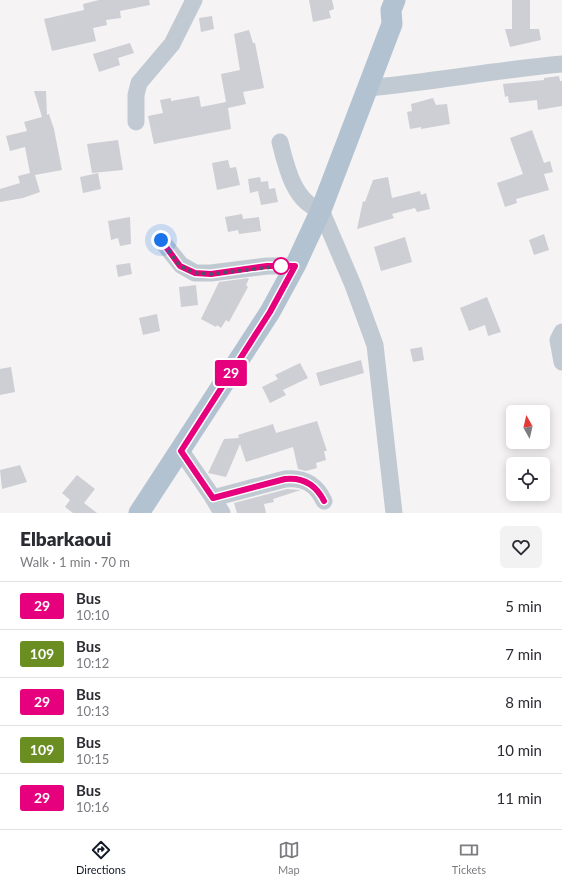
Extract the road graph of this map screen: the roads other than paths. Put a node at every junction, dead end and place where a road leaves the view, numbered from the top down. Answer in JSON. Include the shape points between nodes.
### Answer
{"nodes":[{"id":1,"x":194,"y":0,"type":"edge"},
{"id":2,"x":395,"y":0,"type":"edge"},
{"id":3,"x":410,"y":0,"type":"edge"},
{"id":4,"x":392,"y":24,"type":"junction"},
{"id":5,"x":562,"y":64,"type":"edge"},
{"id":6,"x":367,"y":88,"type":"junction"},
{"id":7,"x":136,"y":122,"type":"dead end"},
{"id":8,"x":280,"y":142,"type":"dead end"},
{"id":9,"x":321,"y":210,"type":"junction"},
{"id":10,"x":161,"y":240,"type":"dead end"},
{"id":11,"x":295,"y":266,"type":"junction"},
{"id":12,"x":562,"y":332,"type":"edge"},
{"id":13,"x":562,"y":362,"type":"edge"},
{"id":14,"x":181,"y":451,"type":"junction"},
{"id":15,"x":213,"y":498,"type":"junction"},
{"id":16,"x":324,"y":501,"type":"dead end"},
{"id":17,"x":139,"y":513,"type":"edge"},
{"id":18,"x":222,"y":513,"type":"edge"},
{"id":19,"x":394,"y":513,"type":"edge"}],
"edges":[{"from":1,"to":7,"type":"street","via":[[172,44],[139,83],[136,95]]},
{"from":2,"to":4,"type":"main road","via":[[391,10]]},
{"from":3,"to":4,"type":"main road","via":[[401,16]]},
{"from":4,"to":6,"type":"main road"},
{"from":5,"to":6,"type":"street"},
{"from":6,"to":9,"type":"main road"},
{"from":8,"to":9,"type":"street","via":[[297,190],[311,207]]},
{"from":9,"to":11,"type":"main road"},
{"from":9,"to":19,"type":"street","via":[[375,345]]},
{"from":10,"to":11,"type":"street","via":[[180,266],[195,273],[211,274],[267,266]]},
{"from":11,"to":14,"type":"main road","via":[[270,312]]},
{"from":12,"to":13,"type":"street","via":[[558,340]]},
{"from":14,"to":15,"type":"street"},
{"from":14,"to":17,"type":"main road"},
{"from":15,"to":16,"type":"street","via":[[296,478],[309,482]]},
{"from":15,"to":18,"type":"street"}]}
